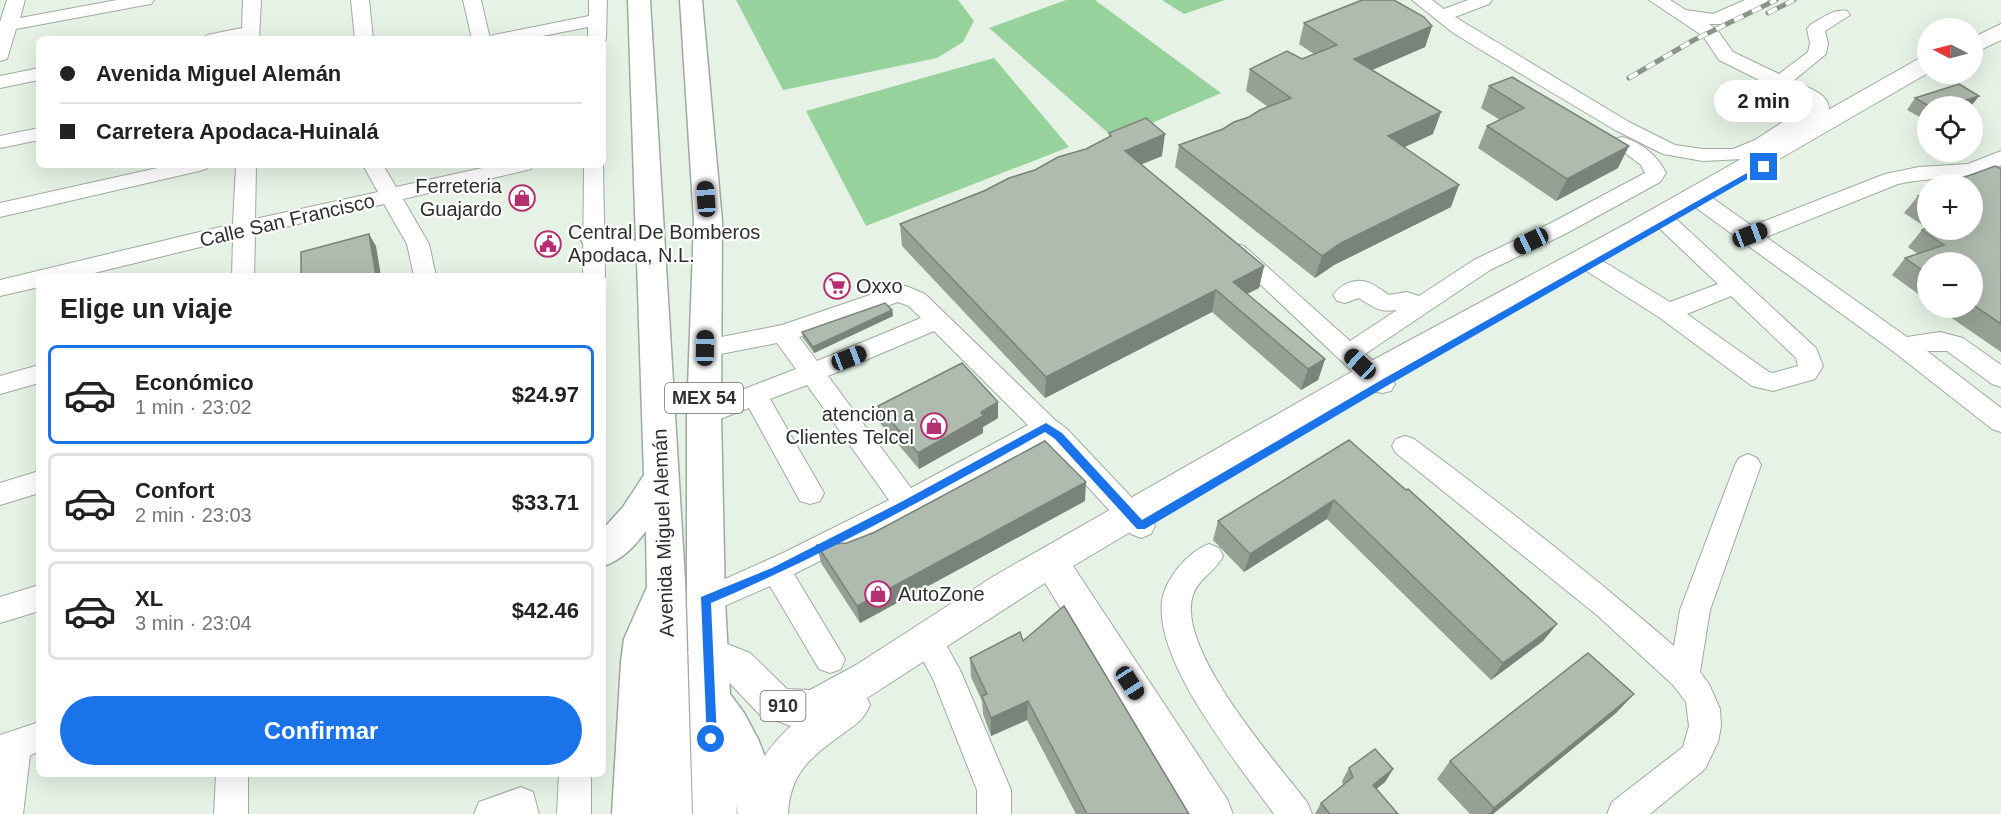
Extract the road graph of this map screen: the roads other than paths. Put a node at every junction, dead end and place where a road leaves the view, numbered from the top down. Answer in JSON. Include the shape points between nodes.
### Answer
{"nodes":[{"id":1,"x":16,"y":0,"type":"edge"},
{"id":2,"x":145,"y":0,"type":"edge"},
{"id":3,"x":252,"y":0,"type":"edge"},
{"id":4,"x":360,"y":0,"type":"edge"},
{"id":5,"x":472,"y":0,"type":"edge"},
{"id":6,"x":597,"y":0,"type":"edge"},
{"id":7,"x":639,"y":0,"type":"edge"},
{"id":8,"x":691,"y":0,"type":"edge"},
{"id":9,"x":1421,"y":0,"type":"edge"},
{"id":10,"x":1483,"y":0,"type":"edge"},
{"id":11,"x":1658,"y":0,"type":"edge"},
{"id":12,"x":1759,"y":0,"type":"edge"},
{"id":13,"x":1680,"y":14,"type":"junction"},
{"id":14,"x":1840,"y":15,"type":"dead end"},
{"id":15,"x":1443,"y":16,"type":"junction"},
{"id":16,"x":597,"y":20,"type":"junction"},
{"id":17,"x":2001,"y":21,"type":"edge"},
{"id":18,"x":4,"y":26,"type":"edge"},
{"id":19,"x":1983,"y":31,"type":"edge"},
{"id":20,"x":2001,"y":31,"type":"edge"},
{"id":21,"x":250,"y":35,"type":"edge"},
{"id":22,"x":364,"y":36,"type":"edge"},
{"id":23,"x":480,"y":36,"type":"edge"},
{"id":24,"x":514,"y":36,"type":"edge"},
{"id":25,"x":597,"y":36,"type":"edge"},
{"id":26,"x":1983,"y":41,"type":"edge"},
{"id":27,"x":1465,"y":51,"type":"dead end"},
{"id":28,"x":0,"y":55,"type":"edge"},
{"id":29,"x":1917,"y":69,"type":"edge"},
{"id":30,"x":36,"y":75,"type":"edge"},
{"id":31,"x":1917,"y":79,"type":"edge"},
{"id":32,"x":1780,"y":81,"type":"junction"},
{"id":33,"x":0,"y":82,"type":"edge"},
{"id":34,"x":36,"y":135,"type":"edge"},
{"id":35,"x":0,"y":142,"type":"edge"},
{"id":36,"x":2001,"y":156,"type":"edge"},
{"id":37,"x":187,"y":168,"type":"edge"},
{"id":38,"x":246,"y":168,"type":"edge"},
{"id":39,"x":375,"y":168,"type":"edge"},
{"id":40,"x":512,"y":168,"type":"edge"},
{"id":41,"x":594,"y":168,"type":"edge"},
{"id":42,"x":391,"y":196,"type":"junction"},
{"id":43,"x":1703,"y":202,"type":"junction"},
{"id":44,"x":0,"y":210,"type":"edge"},
{"id":45,"x":1666,"y":223,"type":"junction"},
{"id":46,"x":244,"y":229,"type":"junction"},
{"id":47,"x":1750,"y":235,"type":"junction"},
{"id":48,"x":594,"y":238,"type":"junction"},
{"id":49,"x":1223,"y":239,"type":"edge"},
{"id":50,"x":651,"y":255,"type":"junction"},
{"id":51,"x":1593,"y":265,"type":"junction"},
{"id":52,"x":62,"y":273,"type":"edge"},
{"id":53,"x":243,"y":273,"type":"edge"},
{"id":54,"x":424,"y":273,"type":"edge"},
{"id":55,"x":594,"y":273,"type":"edge"},
{"id":56,"x":36,"y":280,"type":"edge"},
{"id":57,"x":1733,"y":287,"type":"junction"},
{"id":58,"x":0,"y":288,"type":"edge"},
{"id":59,"x":1345,"y":295,"type":"dead end"},
{"id":60,"x":1419,"y":306,"type":"junction"},
{"id":61,"x":1668,"y":312,"type":"junction"},
{"id":62,"x":937,"y":320,"type":"junction"},
{"id":63,"x":848,"y":331,"type":"junction"},
{"id":64,"x":783,"y":333,"type":"junction"},
{"id":65,"x":1903,"y":346,"type":"junction"},
{"id":66,"x":705,"y":348,"type":"junction"},
{"id":67,"x":1348,"y":354,"type":"junction"},
{"id":68,"x":812,"y":373,"type":"junction"},
{"id":69,"x":36,"y":376,"type":"edge"},
{"id":70,"x":2001,"y":378,"type":"edge"},
{"id":71,"x":1376,"y":380,"type":"junction"},
{"id":72,"x":0,"y":385,"type":"edge"},
{"id":73,"x":2001,"y":392,"type":"edge"},
{"id":74,"x":755,"y":396,"type":"junction"},
{"id":75,"x":1970,"y":398,"type":"junction"},
{"id":76,"x":704,"y":415,"type":"junction"},
{"id":77,"x":2001,"y":422,"type":"edge"},
{"id":78,"x":1046,"y":427,"type":"junction"},
{"id":79,"x":1405,"y":446,"type":"dead end"},
{"id":80,"x":1749,"y":465,"type":"dead end"},
{"id":81,"x":661,"y":477,"type":"junction"},
{"id":82,"x":36,"y":483,"type":"edge"},
{"id":83,"x":810,"y":493,"type":"dead end"},
{"id":84,"x":0,"y":494,"type":"edge"},
{"id":85,"x":907,"y":504,"type":"junction"},
{"id":86,"x":1136,"y":520,"type":"junction"},
{"id":87,"x":606,"y":548,"type":"edge"},
{"id":88,"x":1209,"y":556,"type":"dead end"},
{"id":89,"x":776,"y":571,"type":"junction"},
{"id":90,"x":1057,"y":572,"type":"junction"},
{"id":91,"x":666,"y":581,"type":"junction"},
{"id":92,"x":36,"y":599,"type":"edge"},
{"id":93,"x":705,"y":601,"type":"junction"},
{"id":94,"x":0,"y":610,"type":"edge"},
{"id":95,"x":933,"y":651,"type":"junction"},
{"id":96,"x":707,"y":653,"type":"junction"},
{"id":97,"x":830,"y":659,"type":"dead end"},
{"id":98,"x":1684,"y":675,"type":"junction"},
{"id":99,"x":872,"y":682,"type":"junction"},
{"id":100,"x":709,"y":700,"type":"junction"},
{"id":101,"x":18,"y":744,"type":"edge"},
{"id":102,"x":232,"y":777,"type":"edge"},
{"id":103,"x":575,"y":777,"type":"edge"},
{"id":104,"x":715,"y":806,"type":"edge"},
{"id":105,"x":6,"y":814,"type":"edge"},
{"id":106,"x":231,"y":814,"type":"edge"},
{"id":107,"x":491,"y":814,"type":"edge"},
{"id":108,"x":522,"y":814,"type":"edge"},
{"id":109,"x":574,"y":814,"type":"edge"},
{"id":110,"x":634,"y":814,"type":"edge"},
{"id":111,"x":669,"y":814,"type":"edge"},
{"id":112,"x":760,"y":814,"type":"edge"},
{"id":113,"x":767,"y":814,"type":"edge"},
{"id":114,"x":994,"y":814,"type":"edge"},
{"id":115,"x":1212,"y":814,"type":"edge"},
{"id":116,"x":1296,"y":814,"type":"edge"},
{"id":117,"x":1624,"y":814,"type":"edge"}],
"edges":[{"from":1,"to":18,"type":"street"},
{"from":2,"to":18,"type":"street"},
{"from":3,"to":21,"type":"street"},
{"from":4,"to":22,"type":"street"},
{"from":5,"to":23,"type":"street"},
{"from":6,"to":16,"type":"street"},
{"from":7,"to":50,"type":"highway","name":"Avenida Miguel Alemán","number":"MEX 54"},
{"from":8,"to":66,"type":"highway","name":"Avenida Miguel Alemán","number":"MEX 54","via":[[708,221]]},
{"from":9,"to":15,"type":"street"},
{"from":10,"to":15,"type":"street"},
{"from":11,"to":13,"type":"street"},
{"from":12,"to":13,"type":"street","via":[[1715,20]]},
{"from":13,"to":32,"type":"street","via":[[1709,32],[1726,56]]},
{"from":14,"to":32,"type":"street","via":[[1816,29],[1817,54]]},
{"from":15,"to":32,"type":"street","via":[[1622,126],[1660,146],[1686,153],[1736,155],[1819,110],[1819,103],[1812,97]]},
{"from":16,"to":24,"type":"street"},
{"from":16,"to":25,"type":"street"},
{"from":17,"to":19,"type":"main road"},
{"from":18,"to":28,"type":"street"},
{"from":20,"to":26,"type":"main road"},
{"from":27,"to":60,"type":"street","via":[[1644,156],[1656,173],[1557,229],[1482,265]]},
{"from":29,"to":71,"type":"main road","number":"910"},
{"from":30,"to":33,"type":"street"},
{"from":31,"to":43,"type":"main road","number":"910"},
{"from":34,"to":35,"type":"street"},
{"from":36,"to":47,"type":"street","via":[[1969,170],[1925,172],[1892,179]]},
{"from":37,"to":44,"type":"street"},
{"from":38,"to":46,"type":"street"},
{"from":39,"to":42,"type":"street"},
{"from":40,"to":42,"type":"street","name":"Calle San Francisco"},
{"from":41,"to":48,"type":"street"},
{"from":42,"to":46,"type":"street","name":"Calle San Francisco"},
{"from":42,"to":54,"type":"street","via":[[418,244]]},
{"from":43,"to":45,"type":"main road","number":"910"},
{"from":43,"to":47,"type":"street"},
{"from":45,"to":51,"type":"main road","number":"910"},
{"from":45,"to":57,"type":"street"},
{"from":46,"to":52,"type":"street","name":"Calle San Francisco"},
{"from":46,"to":53,"type":"street"},
{"from":47,"to":65,"type":"street"},
{"from":48,"to":50,"type":"highway"},
{"from":48,"to":55,"type":"street"},
{"from":49,"to":67,"type":"street"},
{"from":50,"to":81,"type":"highway","name":"Avenida Miguel Alemán","number":"MEX 54"},
{"from":51,"to":61,"type":"street"},
{"from":51,"to":71,"type":"main road","number":"910"},
{"from":56,"to":58,"type":"street"},
{"from":57,"to":61,"type":"street"},
{"from":57,"to":61,"type":"street","via":[[1806,354],[1811,366],[1806,373],[1773,382],[1761,379]]},
{"from":59,"to":60,"type":"street","via":[[1360,287],[1385,304],[1407,300]]},
{"from":60,"to":67,"type":"street"},
{"from":62,"to":63,"type":"street"},
{"from":62,"to":63,"type":"street","via":[[906,294],[880,298]]},
{"from":62,"to":78,"type":"street"},
{"from":63,"to":64,"type":"street"},
{"from":63,"to":68,"type":"street"},
{"from":64,"to":66,"type":"street"},
{"from":64,"to":68,"type":"street"},
{"from":65,"to":70,"type":"street","via":[[1940,341],[1954,344]]},
{"from":65,"to":75,"type":"street"},
{"from":66,"to":76,"type":"highway","name":"Avenida Miguel Alemán","number":"MEX 54"},
{"from":67,"to":71,"type":"street"},
{"from":68,"to":74,"type":"street"},
{"from":68,"to":85,"type":"street"},
{"from":69,"to":72,"type":"street"},
{"from":71,"to":86,"type":"main road","number":"910"},
{"from":73,"to":75,"type":"street"},
{"from":74,"to":76,"type":"street"},
{"from":74,"to":83,"type":"street"},
{"from":75,"to":77,"type":"street"},
{"from":76,"to":93,"type":"highway","name":"Avenida Miguel Alemán","number":"MEX 54"},
{"from":78,"to":85,"type":"street"},
{"from":78,"to":86,"type":"street","via":[[1059,436]]},
{"from":79,"to":98,"type":"street","via":[[1608,607]]},
{"from":80,"to":98,"type":"street","via":[[1695,610]]},
{"from":81,"to":87,"type":"highway","via":[[634,519]]},
{"from":81,"to":91,"type":"highway","name":"Avenida Miguel Alemán","number":"MEX 54"},
{"from":82,"to":84,"type":"street"},
{"from":85,"to":89,"type":"street"},
{"from":86,"to":90,"type":"main road","number":"910"},
{"from":86,"to":99,"type":"main road","number":"910","via":[[1007,586]]},
{"from":88,"to":116,"type":"street","via":[[1186,579],[1179,593],[1178,627],[1189,657],[1216,706]]},
{"from":89,"to":93,"type":"street"},
{"from":89,"to":97,"type":"street"},
{"from":90,"to":95,"type":"main road","number":"910"},
{"from":90,"to":115,"type":"main road"},
{"from":91,"to":110,"type":"highway","via":[[647,630],[641,662]]},
{"from":91,"to":111,"type":"highway","name":"Avenida Miguel Alemán","number":"MEX 54"},
{"from":92,"to":94,"type":"street"},
{"from":93,"to":96,"type":"highway","name":"Avenida Miguel Alemán","number":"MEX 54"},
{"from":95,"to":99,"type":"main road","number":"910"},
{"from":95,"to":114,"type":"street","via":[[946,672],[994,790]]},
{"from":96,"to":99,"type":"main road","number":"910","via":[[737,665],[774,702],[790,708],[814,708]]},
{"from":96,"to":100,"type":"highway","name":"Avenida Miguel Alemán","number":"MEX 54"},
{"from":98,"to":117,"type":"street","via":[[1704,709],[1702,742],[1694,758]]},
{"from":99,"to":113,"type":"main road","number":"910","via":[[788,754],[772,783]]},
{"from":100,"to":104,"type":"highway","name":"Avenida Miguel Alemán","number":"MEX 54"},
{"from":100,"to":112,"type":"highway","via":[[728,721],[746,755]]},
{"from":101,"to":105,"type":"street"},
{"from":102,"to":106,"type":"street"},
{"from":103,"to":109,"type":"street"},
{"from":107,"to":108,"type":"street","via":[[521,804]]}]}
